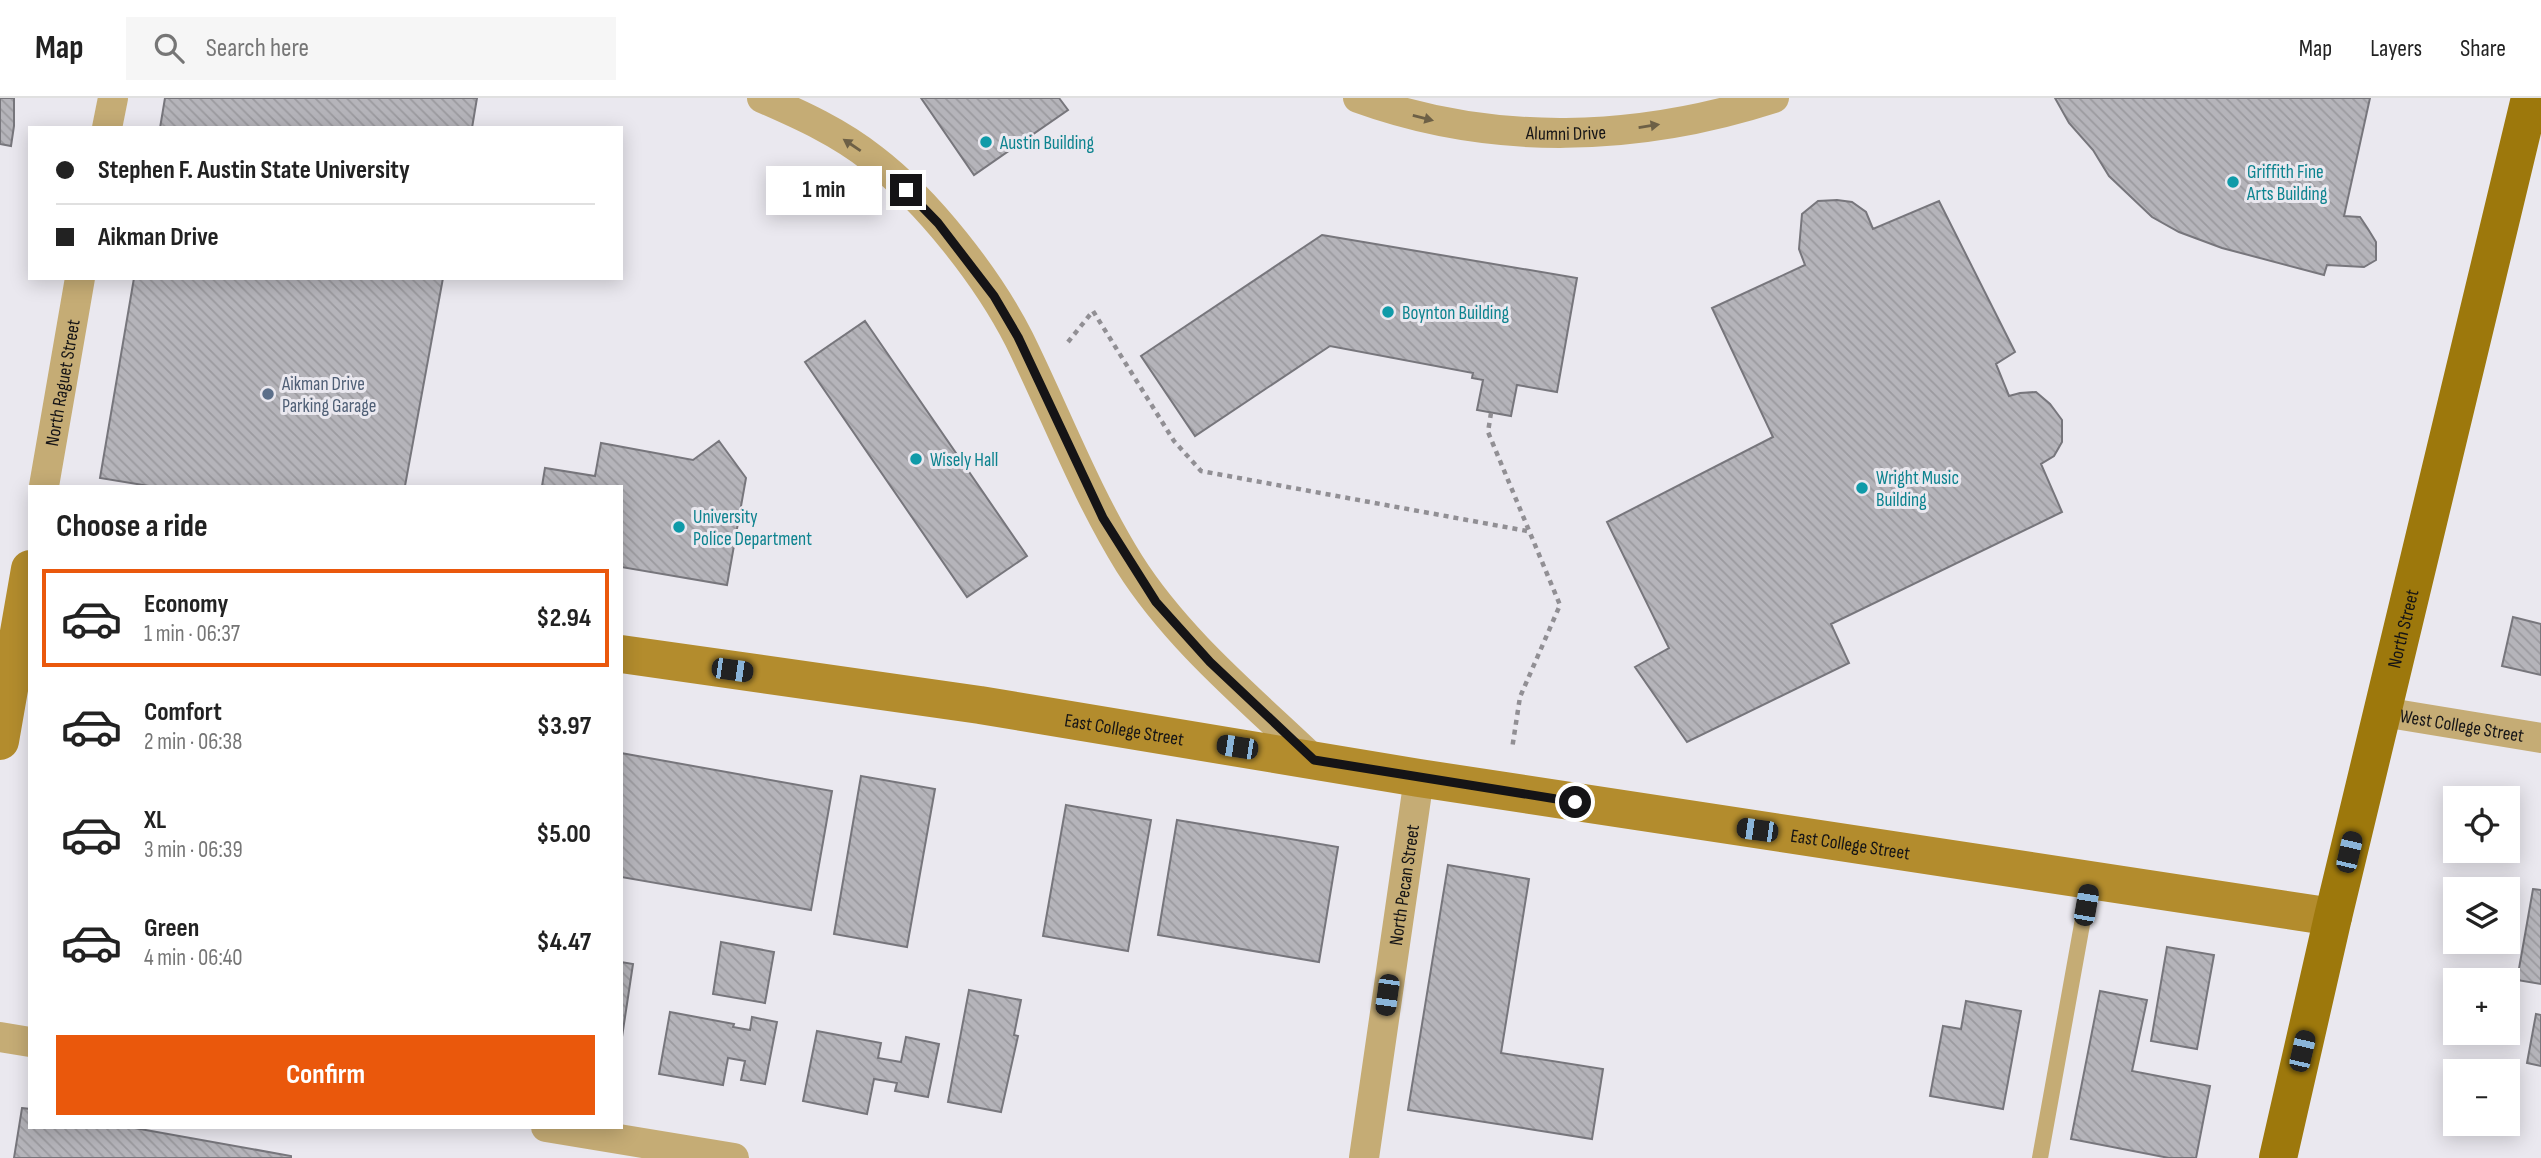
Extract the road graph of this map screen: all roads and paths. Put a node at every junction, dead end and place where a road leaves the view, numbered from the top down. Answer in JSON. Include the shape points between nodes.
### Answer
{"nodes":[{"id":1,"x":113,"y":98,"type":"edge"},
{"id":2,"x":762,"y":98,"type":"edge"},
{"id":3,"x":1358,"y":98,"type":"edge"},
{"id":4,"x":1774,"y":98,"type":"edge"},
{"id":5,"x":2531,"y":118,"type":"edge"},
{"id":6,"x":107,"y":126,"type":"edge"},
{"id":7,"x":80,"y":280,"type":"edge"},
{"id":8,"x":1068,"y":342,"type":"dead end"},
{"id":9,"x":1491,"y":412,"type":"dead end"},
{"id":10,"x":44,"y":485,"type":"edge"},
{"id":11,"x":1527,"y":531,"type":"junction"},
{"id":12,"x":0,"y":554,"type":"edge"},
{"id":13,"x":28,"y":559,"type":"edge"},
{"id":14,"x":28,"y":580,"type":"edge"},
{"id":15,"x":623,"y":654,"type":"edge"},
{"id":16,"x":2382,"y":712,"type":"junction"},
{"id":17,"x":2541,"y":738,"type":"edge"},
{"id":18,"x":0,"y":741,"type":"edge"},
{"id":19,"x":1512,"y":749,"type":"dead end"},
{"id":20,"x":1314,"y":760,"type":"junction"},
{"id":21,"x":1419,"y":778,"type":"junction"},
{"id":22,"x":2090,"y":880,"type":"junction"},
{"id":23,"x":2333,"y":917,"type":"junction"},
{"id":24,"x":0,"y":1037,"type":"edge"},
{"id":25,"x":28,"y":1042,"type":"edge"},
{"id":26,"x":558,"y":1129,"type":"edge"},
{"id":27,"x":734,"y":1158,"type":"edge"},
{"id":28,"x":1364,"y":1158,"type":"edge"},
{"id":29,"x":2040,"y":1158,"type":"edge"},
{"id":30,"x":2278,"y":1158,"type":"edge"}],
"edges":[{"from":1,"to":6,"type":"street"},
{"from":20,"to":2,"type":"street","one_way":true,"via":[[1210,662],[1156,602],[1103,518],[1012,327],[938,223],[874,159],[802,114]]},
{"from":3,"to":4,"type":"street","name":"Alumni Drive","one_way":true,"via":[[1442,122],[1544,135],[1619,131],[1726,114]]},
{"from":5,"to":16,"type":"main road","name":"North Street"},
{"from":7,"to":10,"type":"street","name":"North Raguet Street"},
{"from":8,"to":11,"type":"path","via":[[1093,311],[1174,441],[1201,471]]},
{"from":9,"to":11,"type":"path","via":[[1488,432]]},
{"from":11,"to":19,"type":"path","via":[[1560,606],[1520,697]]},
{"from":12,"to":13,"type":"street"},
{"from":14,"to":18,"type":"street"},
{"from":15,"to":20,"type":"street","name":"East College Street","via":[[980,705]]},
{"from":16,"to":17,"type":"street","name":"West College Street"},
{"from":16,"to":23,"type":"main road","name":"North Street"},
{"from":20,"to":21,"type":"street","name":"East College Street"},
{"from":21,"to":22,"type":"street","name":"East College Street"},
{"from":21,"to":28,"type":"street","name":"North Pecan Street"},
{"from":22,"to":23,"type":"street","name":"East College Street"},
{"from":22,"to":29,"type":"lane"},
{"from":23,"to":30,"type":"main road","name":"North Street"},
{"from":24,"to":25,"type":"street"},
{"from":26,"to":27,"type":"street"}]}
